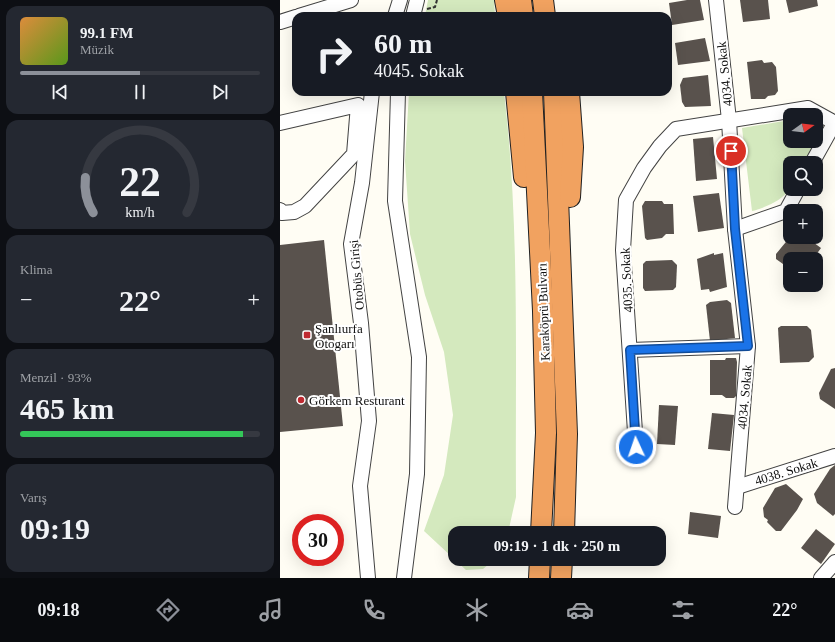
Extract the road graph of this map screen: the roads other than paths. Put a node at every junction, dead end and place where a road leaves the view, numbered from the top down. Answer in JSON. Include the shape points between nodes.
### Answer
{"nodes":[{"id":1,"x":351,"y":0,"type":"edge"},
{"id":2,"x":400,"y":0,"type":"edge"},
{"id":3,"x":417,"y":0,"type":"edge"},
{"id":4,"x":505,"y":0,"type":"edge"},
{"id":5,"x":521,"y":0,"type":"edge"},
{"id":6,"x":543,"y":0,"type":"edge"},
{"id":7,"x":557,"y":0,"type":"edge"},
{"id":8,"x":716,"y":0,"type":"edge"},
{"id":9,"x":312,"y":12,"type":"edge"},
{"id":10,"x":396,"y":12,"type":"edge"},
{"id":11,"x":414,"y":12,"type":"edge"},
{"id":12,"x":507,"y":12,"type":"edge"},
{"id":13,"x":522,"y":12,"type":"edge"},
{"id":14,"x":544,"y":12,"type":"edge"},
{"id":15,"x":558,"y":12,"type":"edge"},
{"id":16,"x":292,"y":18,"type":"edge"},
{"id":17,"x":280,"y":22,"type":"edge"},
{"id":18,"x":370,"y":96,"type":"edge"},
{"id":19,"x":398,"y":96,"type":"edge"},
{"id":20,"x":516,"y":96,"type":"edge"},
{"id":21,"x":532,"y":96,"type":"edge"},
{"id":22,"x":554,"y":96,"type":"edge"},
{"id":23,"x":569,"y":96,"type":"edge"},
{"id":24,"x":364,"y":107,"type":"junction"},
{"id":25,"x":729,"y":120,"type":"junction"},
{"id":26,"x":835,"y":122,"type":"edge"},
{"id":27,"x":280,"y":123,"type":"edge"},
{"id":28,"x":816,"y":156,"type":"edge"},
{"id":29,"x":794,"y":196,"type":"edge"},
{"id":30,"x":280,"y":210,"type":"edge"},
{"id":31,"x":735,"y":229,"type":"junction"},
{"id":32,"x":543,"y":311,"type":"junction"},
{"id":33,"x":563,"y":313,"type":"junction"},
{"id":34,"x":748,"y":346,"type":"junction"},
{"id":35,"x":630,"y":350,"type":"junction"},
{"id":36,"x":636,"y":447,"type":"dead end"},
{"id":37,"x":835,"y":456,"type":"edge"},
{"id":38,"x":737,"y":487,"type":"junction"},
{"id":39,"x":735,"y":507,"type":"dead end"},
{"id":40,"x":541,"y":526,"type":"edge"},
{"id":41,"x":564,"y":526,"type":"edge"},
{"id":42,"x":835,"y":562,"type":"edge"},
{"id":43,"x":540,"y":566,"type":"edge"},
{"id":44,"x":562,"y":566,"type":"edge"},
{"id":45,"x":368,"y":578,"type":"edge"},
{"id":46,"x":404,"y":578,"type":"edge"},
{"id":47,"x":539,"y":578,"type":"edge"},
{"id":48,"x":561,"y":578,"type":"edge"},
{"id":49,"x":821,"y":578,"type":"edge"}],
"edges":[{"from":1,"to":9,"type":"street"},
{"from":2,"to":10,"type":"street"},
{"from":3,"to":11,"type":"street"},
{"from":4,"to":12,"type":"highway"},
{"from":5,"to":13,"type":"highway"},
{"from":6,"to":14,"type":"highway"},
{"from":7,"to":15,"type":"highway"},
{"from":8,"to":25,"type":"street","name":"4034. Sokak"},
{"from":16,"to":17,"type":"street"},
{"from":18,"to":24,"type":"street","name":"Otobüs Girişi"},
{"from":19,"to":46,"type":"street","via":[[395,201],[419,357],[417,474]]},
{"from":20,"to":32,"type":"highway","via":[[528,226]]},
{"from":21,"to":32,"type":"highway","name":"Karaköprü Bulvarı"},
{"from":22,"to":33,"type":"highway","name":"Karaköprü Bulvarı"},
{"from":23,"to":33,"type":"highway","via":[[573,147]]},
{"from":24,"to":27,"type":"street"},
{"from":24,"to":30,"type":"street","via":[[354,154],[305,206],[294,212],[282,213]]},
{"from":24,"to":45,"type":"street","name":"Otobüs Girişi","via":[[362,183],[351,244],[369,421],[360,486]]},
{"from":25,"to":26,"type":"street","via":[[808,108]]},
{"from":25,"to":31,"type":"street","name":"4034. Sokak"},
{"from":25,"to":35,"type":"street","name":"4035. Sokak","via":[[676,129],[644,168],[626,200],[624,250]]},
{"from":26,"to":28,"type":"street"},
{"from":29,"to":31,"type":"street","via":[[786,211]]},
{"from":31,"to":34,"type":"street","name":"4034. Sokak"},
{"from":32,"to":40,"type":"highway","name":"Karaköprü Bulvarı","via":[[546,433]]},
{"from":33,"to":41,"type":"highway","name":"Karaköprü Bulvarı","via":[[567,434]]},
{"from":34,"to":35,"type":"street"},
{"from":34,"to":38,"type":"street","name":"4034. Sokak"},
{"from":35,"to":36,"type":"street","name":"4035. Sokak"},
{"from":37,"to":38,"type":"street","name":"4038. Sokak"},
{"from":38,"to":39,"type":"street","name":"4034. Sokak"},
{"from":42,"to":49,"type":"street"},
{"from":43,"to":47,"type":"highway"},
{"from":44,"to":48,"type":"highway"}]}
